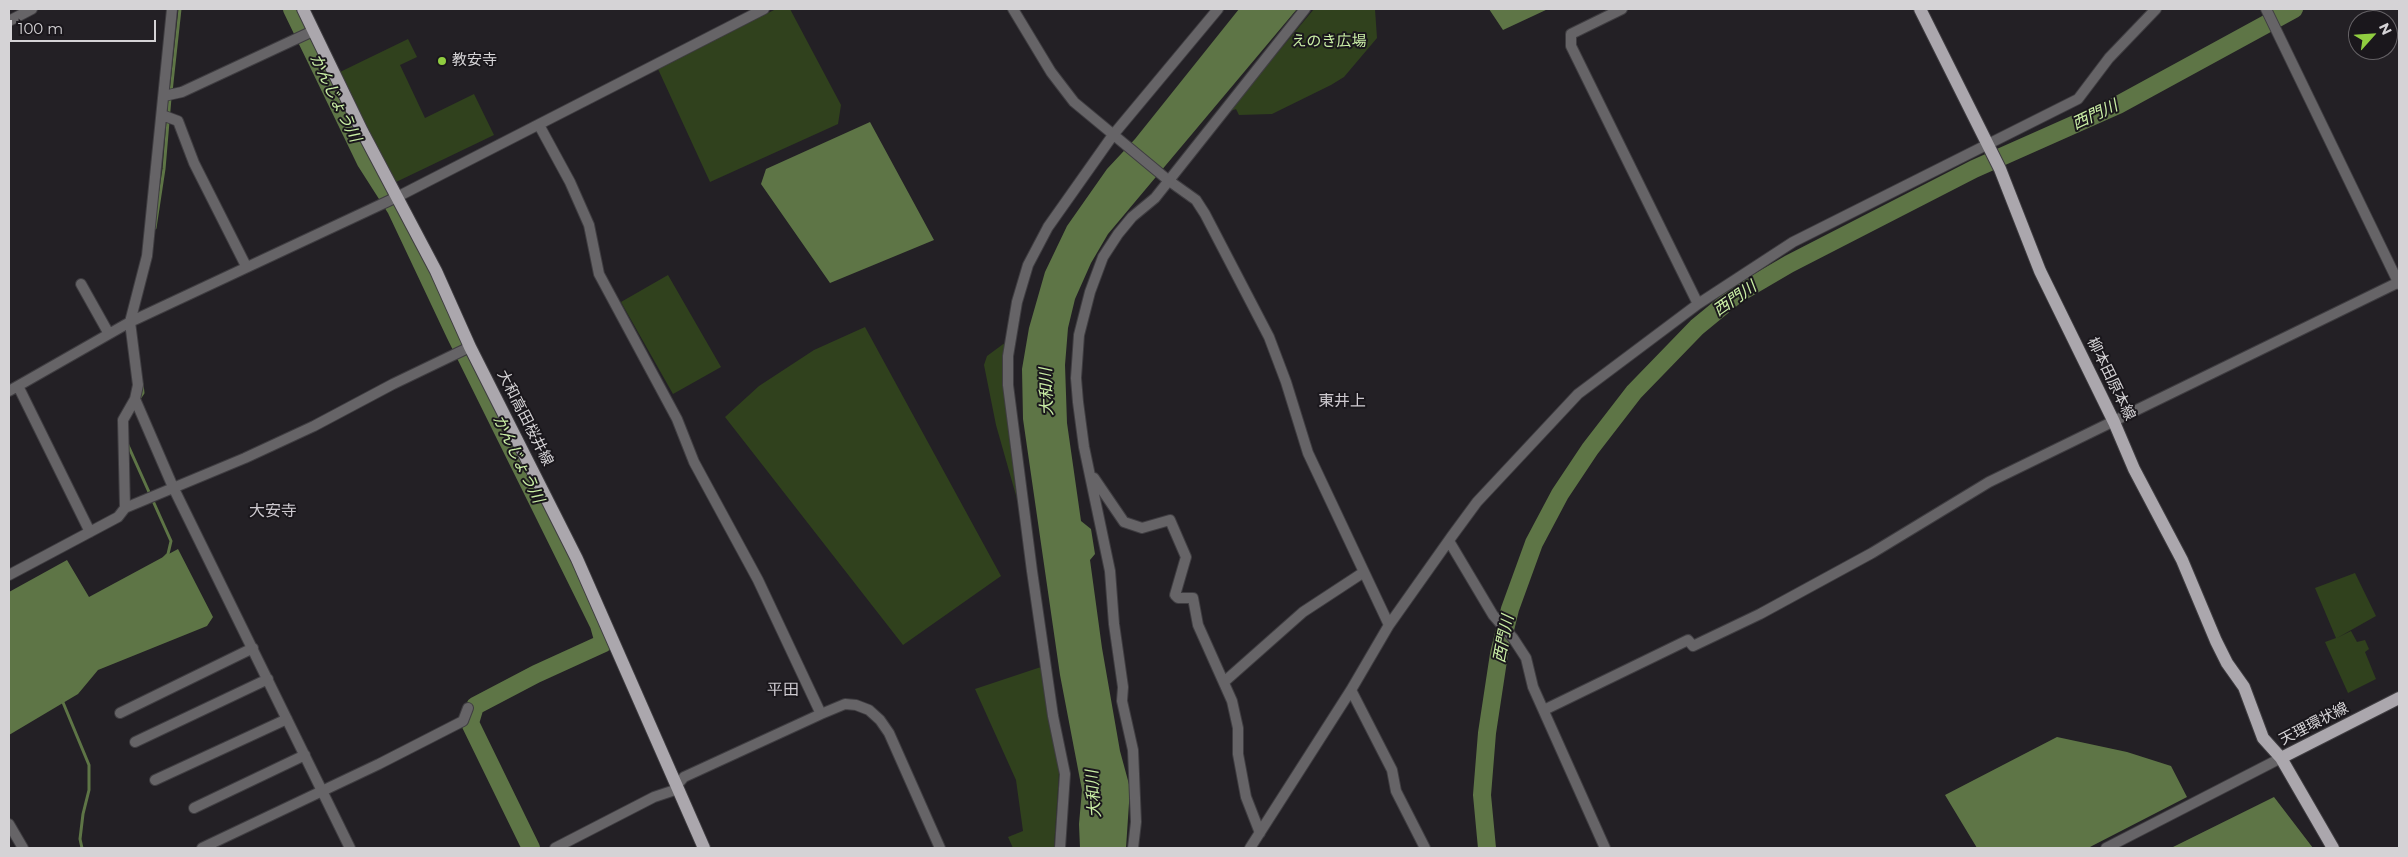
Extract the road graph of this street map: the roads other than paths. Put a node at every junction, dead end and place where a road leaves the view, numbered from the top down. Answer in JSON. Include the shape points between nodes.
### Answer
{"nodes":[{"id":1,"x":32,"y":9,"type":"edge"},
{"id":2,"x":172,"y":9,"type":"edge"},
{"id":3,"x":303,"y":9,"type":"edge"},
{"id":4,"x":764,"y":9,"type":"edge"},
{"id":5,"x":1013,"y":9,"type":"edge"},
{"id":6,"x":1218,"y":9,"type":"edge"},
{"id":7,"x":1305,"y":9,"type":"edge"},
{"id":8,"x":1622,"y":9,"type":"edge"},
{"id":9,"x":1920,"y":9,"type":"edge"},
{"id":10,"x":2156,"y":9,"type":"edge"},
{"id":11,"x":2266,"y":9,"type":"edge"},
{"id":12,"x":9,"y":21,"type":"edge"},
{"id":13,"x":308,"y":33,"type":"junction"},
{"id":14,"x":164,"y":96,"type":"junction"},
{"id":15,"x":162,"y":115,"type":"junction"},
{"id":16,"x":539,"y":125,"type":"junction"},
{"id":17,"x":1115,"y":136,"type":"junction"},
{"id":18,"x":1989,"y":148,"type":"junction"},
{"id":19,"x":1167,"y":179,"type":"junction"},
{"id":20,"x":392,"y":199,"type":"junction"},
{"id":21,"x":246,"y":266,"type":"junction"},
{"id":22,"x":2399,"y":283,"type":"edge"},
{"id":23,"x":81,"y":284,"type":"dead end"},
{"id":24,"x":1698,"y":304,"type":"junction"},
{"id":25,"x":130,"y":322,"type":"junction"},
{"id":26,"x":110,"y":334,"type":"junction"},
{"id":27,"x":465,"y":349,"type":"junction"},
{"id":28,"x":13,"y":388,"type":"edge"},
{"id":29,"x":135,"y":399,"type":"junction"},
{"id":30,"x":2114,"y":422,"type":"junction"},
{"id":31,"x":1090,"y":472,"type":"junction"},
{"id":32,"x":172,"y":487,"type":"junction"},
{"id":33,"x":125,"y":508,"type":"junction"},
{"id":34,"x":90,"y":532,"type":"junction"},
{"id":35,"x":1449,"y":541,"type":"junction"},
{"id":36,"x":1364,"y":572,"type":"junction"},
{"id":37,"x":9,"y":575,"type":"edge"},
{"id":38,"x":1390,"y":625,"type":"junction"},
{"id":39,"x":253,"y":648,"type":"junction"},
{"id":40,"x":268,"y":679,"type":"junction"},
{"id":41,"x":1224,"y":682,"type":"junction"},
{"id":42,"x":1351,"y":690,"type":"junction"},
{"id":43,"x":2399,"y":698,"type":"edge"},
{"id":44,"x":468,"y":708,"type":"dead end"},
{"id":45,"x":1544,"y":710,"type":"junction"},
{"id":46,"x":120,"y":714,"type":"dead end"},
{"id":47,"x":821,"y":714,"type":"junction"},
{"id":48,"x":287,"y":719,"type":"junction"},
{"id":49,"x":135,"y":742,"type":"dead end"},
{"id":50,"x":305,"y":755,"type":"junction"},
{"id":51,"x":2281,"y":758,"type":"junction"},
{"id":52,"x":155,"y":780,"type":"dead end"},
{"id":53,"x":678,"y":787,"type":"junction"},
{"id":54,"x":321,"y":791,"type":"junction"},
{"id":55,"x":194,"y":808,"type":"dead end"},
{"id":56,"x":9,"y":824,"type":"edge"},
{"id":57,"x":1260,"y":833,"type":"junction"},
{"id":58,"x":23,"y":848,"type":"edge"},
{"id":59,"x":202,"y":848,"type":"edge"},
{"id":60,"x":350,"y":848,"type":"edge"},
{"id":61,"x":555,"y":848,"type":"edge"},
{"id":62,"x":704,"y":848,"type":"edge"},
{"id":63,"x":940,"y":848,"type":"edge"},
{"id":64,"x":1060,"y":848,"type":"edge"},
{"id":65,"x":1133,"y":848,"type":"edge"},
{"id":66,"x":1250,"y":848,"type":"edge"},
{"id":67,"x":1425,"y":848,"type":"edge"},
{"id":68,"x":1605,"y":848,"type":"edge"},
{"id":69,"x":2106,"y":848,"type":"edge"},
{"id":70,"x":2333,"y":848,"type":"edge"}],
"edges":[{"from":1,"to":12,"type":"street"},
{"from":2,"to":14,"type":"street"},
{"from":3,"to":13,"type":"main road","name":"大和高田桜井線"},
{"from":4,"to":16,"type":"street"},
{"from":5,"to":17,"type":"street","via":[[1050,72],[1074,102]]},
{"from":6,"to":17,"type":"street"},
{"from":7,"to":19,"type":"street"},
{"from":8,"to":24,"type":"street","via":[[1571,34],[1571,46]]},
{"from":9,"to":18,"type":"main road","name":"柳本田原本線"},
{"from":10,"to":18,"type":"street","via":[[2109,58],[2078,99]]},
{"from":11,"to":22,"type":"street"},
{"from":13,"to":14,"type":"street","via":[[182,92]]},
{"from":13,"to":20,"type":"main road","name":"大和高田桜井線","via":[[362,131]]},
{"from":14,"to":15,"type":"street"},
{"from":15,"to":21,"type":"street","via":[[178,121],[194,163]]},
{"from":15,"to":25,"type":"street","via":[[147,256]]},
{"from":16,"to":20,"type":"street"},
{"from":16,"to":47,"type":"street","via":[[589,225],[599,274],[678,419],[694,462],[758,580]]},
{"from":17,"to":19,"type":"street"},
{"from":17,"to":64,"type":"street","via":[[1048,227],[1028,265],[1017,302],[1008,356],[1008,385],[1032,571],[1053,716],[1065,774]]},
{"from":18,"to":24,"type":"street","via":[[1792,242]]},
{"from":18,"to":30,"type":"main road","name":"柳本田原本線","via":[[2040,271]]},
{"from":19,"to":31,"type":"street","via":[[1155,198],[1118,234],[1103,257],[1090,292],[1079,335],[1076,378]]},
{"from":19,"to":36,"type":"street","via":[[1196,200],[1269,337],[1306,447]]},
{"from":20,"to":21,"type":"street"},
{"from":20,"to":27,"type":"main road","name":"大和高田桜井線","via":[[436,271]]},
{"from":21,"to":25,"type":"street"},
{"from":22,"to":30,"type":"street"},
{"from":23,"to":26,"type":"street"},
{"from":24,"to":35,"type":"street","via":[[1565,406],[1477,502]]},
{"from":25,"to":26,"type":"street"},
{"from":25,"to":29,"type":"street","via":[[138,386]]},
{"from":26,"to":28,"type":"street"},
{"from":27,"to":32,"type":"street","via":[[314,426]]},
{"from":27,"to":53,"type":"main road","name":"大和高田桜井線","via":[[576,559]]},
{"from":28,"to":34,"type":"street"},
{"from":29,"to":32,"type":"street"},
{"from":29,"to":33,"type":"street","via":[[123,420]]},
{"from":30,"to":45,"type":"street","via":[[1969,492],[1872,552],[1760,614],[1693,646],[1688,640]]},
{"from":30,"to":51,"type":"main road","name":"柳本田原本線","via":[[2134,469],[2182,560],[2216,641],[2244,687],[2263,738]]},
{"from":31,"to":41,"type":"street","via":[[1124,522],[1142,528],[1170,520],[1186,557],[1175,595],[1193,598],[1198,625]]},
{"from":31,"to":65,"type":"street","via":[[1110,571],[1122,701],[1133,750],[1136,822]]},
{"from":32,"to":33,"type":"street"},
{"from":32,"to":39,"type":"street"},
{"from":33,"to":34,"type":"street","via":[[118,517]]},
{"from":34,"to":37,"type":"street"},
{"from":35,"to":38,"type":"street"},
{"from":35,"to":45,"type":"street","via":[[1493,615],[1526,658],[1533,687]]},
{"from":36,"to":38,"type":"street"},
{"from":36,"to":41,"type":"street","via":[[1303,612]]},
{"from":38,"to":42,"type":"street"},
{"from":39,"to":40,"type":"street"},
{"from":39,"to":46,"type":"street"},
{"from":40,"to":48,"type":"street"},
{"from":40,"to":49,"type":"street"},
{"from":41,"to":57,"type":"street","via":[[1238,728],[1238,754],[1246,797]]},
{"from":42,"to":57,"type":"street"},
{"from":42,"to":67,"type":"street","via":[[1392,770],[1396,791]]},
{"from":43,"to":51,"type":"main road","name":"天理環状線"},
{"from":44,"to":54,"type":"street","via":[[463,721]]},
{"from":45,"to":68,"type":"street"},
{"from":47,"to":53,"type":"street","via":[[684,776]]},
{"from":47,"to":63,"type":"street","via":[[845,704],[856,705],[869,710],[880,720],[901,758]]},
{"from":48,"to":50,"type":"street"},
{"from":48,"to":52,"type":"street"},
{"from":50,"to":54,"type":"street"},
{"from":50,"to":55,"type":"street"},
{"from":51,"to":69,"type":"street"},
{"from":51,"to":70,"type":"main road","name":"天理環状線"},
{"from":53,"to":61,"type":"street"},
{"from":53,"to":62,"type":"main road","name":"大和高田桜井線"},
{"from":54,"to":59,"type":"street"},
{"from":54,"to":60,"type":"street"},
{"from":56,"to":58,"type":"street"},
{"from":57,"to":66,"type":"street"}]}
